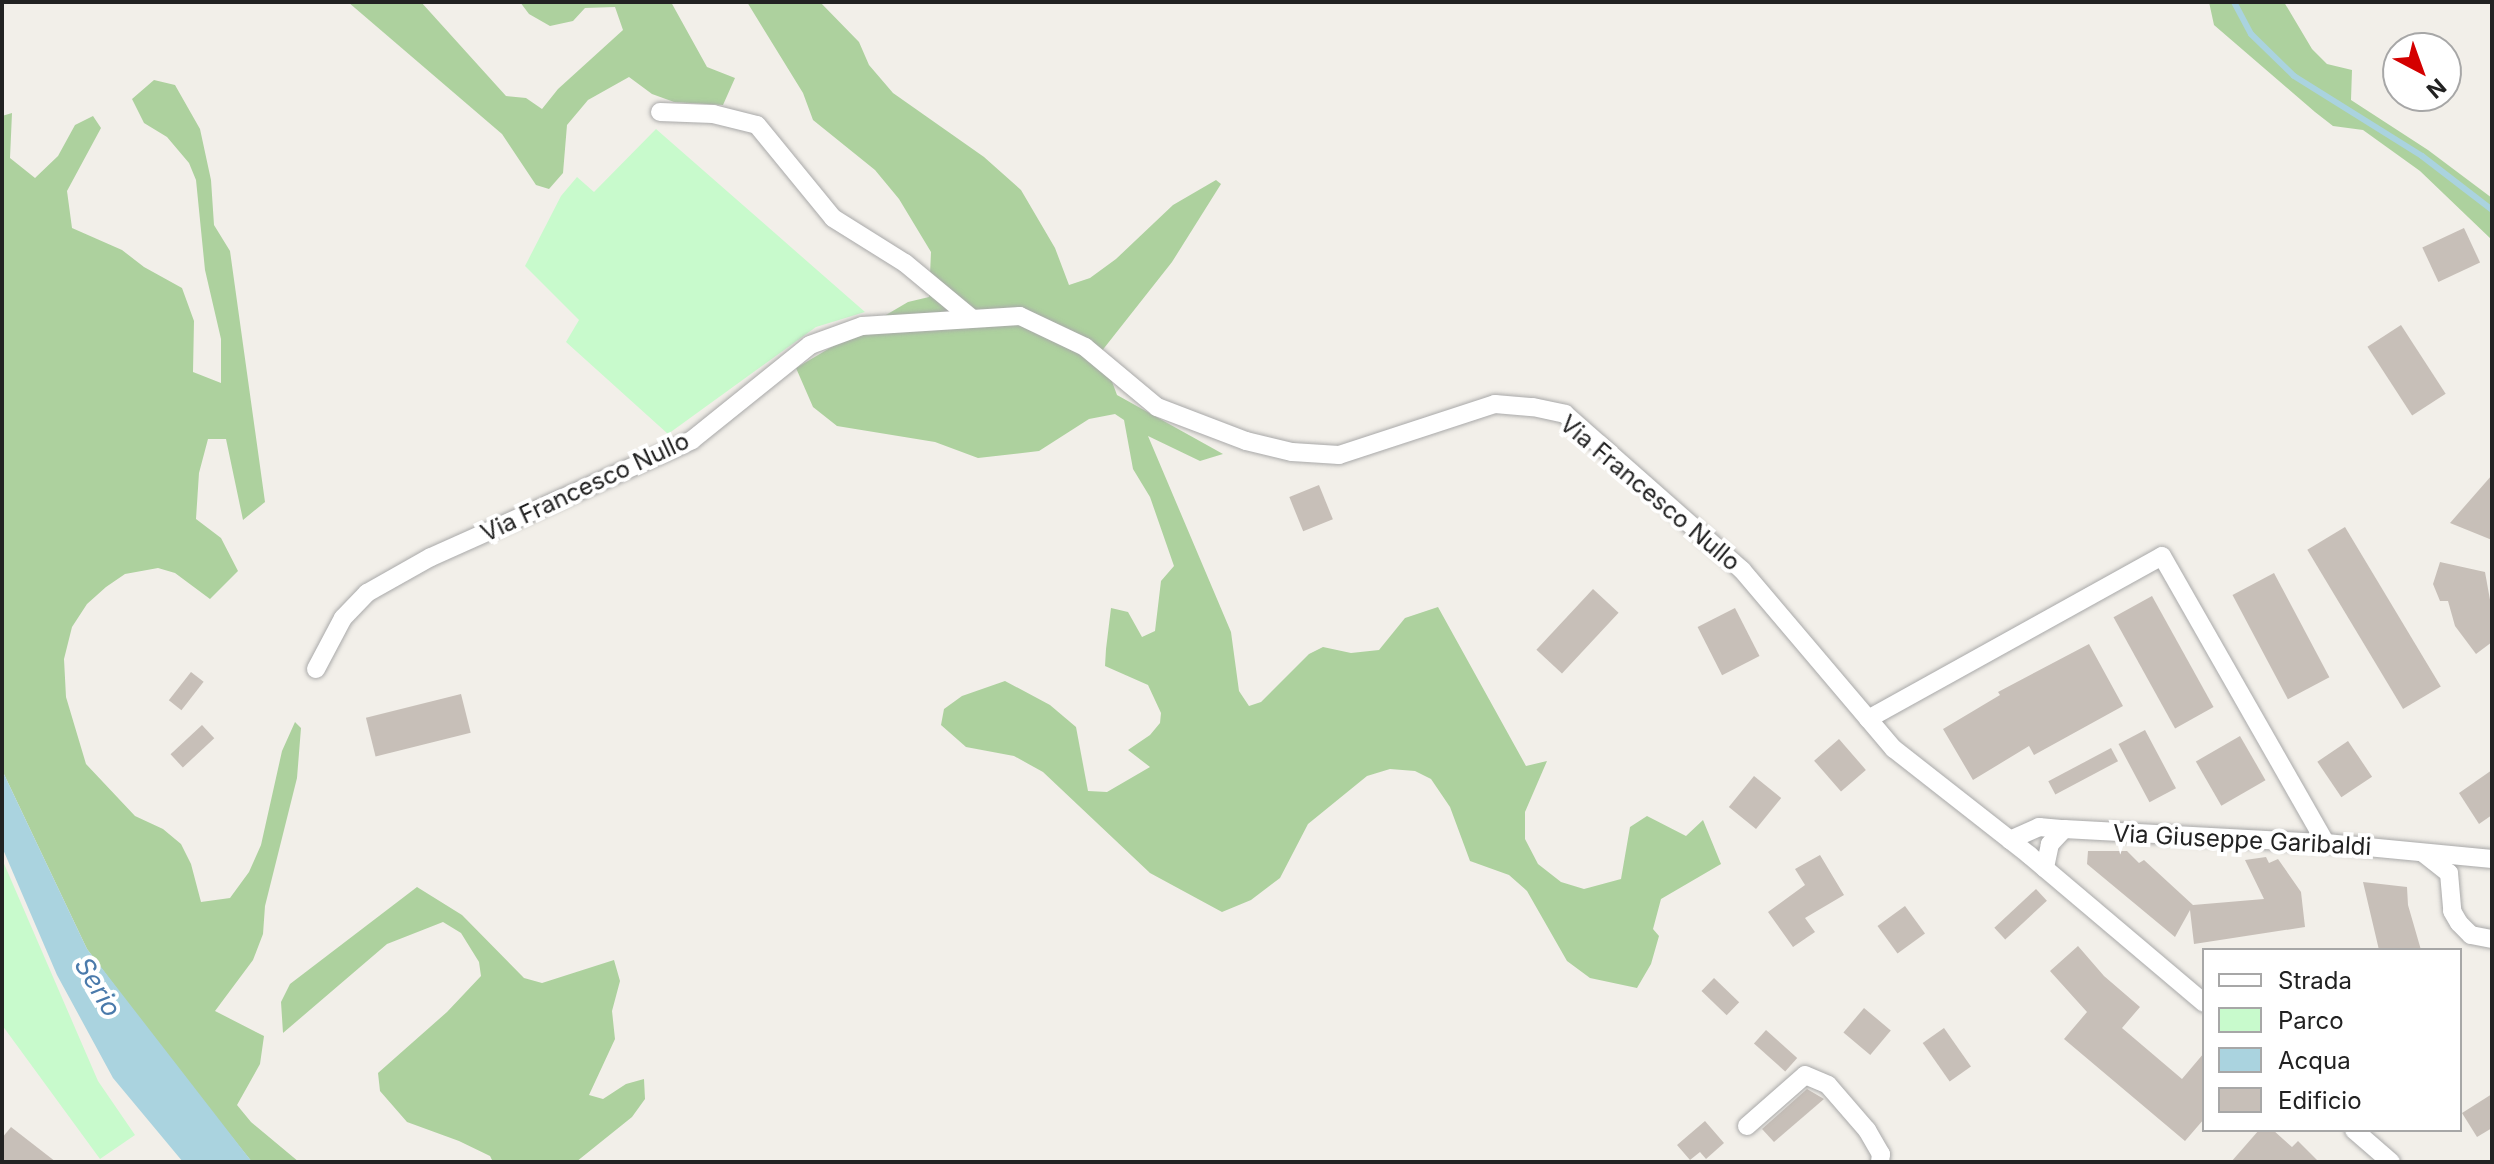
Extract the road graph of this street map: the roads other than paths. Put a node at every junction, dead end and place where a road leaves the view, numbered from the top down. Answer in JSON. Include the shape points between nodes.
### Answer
{"nodes":[{"id":1,"x":660,"y":112,"type":"dead end"},
{"id":2,"x":970,"y":317,"type":"junction"},
{"id":3,"x":316,"y":669,"type":"dead end"},
{"id":4,"x":1868,"y":719,"type":"junction"},
{"id":5,"x":2064,"y":829,"type":"junction"},
{"id":6,"x":2010,"y":840,"type":"junction"},
{"id":7,"x":2326,"y":843,"type":"junction"},
{"id":8,"x":2421,"y":851,"type":"junction"},
{"id":9,"x":2492,"y":859,"type":"edge"},
{"id":10,"x":2045,"y":868,"type":"junction"},
{"id":11,"x":2492,"y":939,"type":"edge"},
{"id":12,"x":2202,"y":1001,"type":"edge"},
{"id":13,"x":1747,"y":1126,"type":"dead end"},
{"id":14,"x":2356,"y":1132,"type":"edge"},
{"id":15,"x":1880,"y":1162,"type":"edge"},
{"id":16,"x":2391,"y":1162,"type":"edge"}],
"edges":[{"from":1,"to":2,"type":"street","via":[[713,114],[757,125],[833,218],[905,263]]},
{"from":2,"to":3,"type":"street","name":"Via Francesco Nullo","via":[[862,326],[810,345],[692,440],[431,557],[367,593],[343,618]]},
{"from":2,"to":4,"type":"street","name":"Via Francesco Nullo","via":[[1020,316],[1085,347],[1157,407],[1246,441],[1292,452],[1339,455],[1495,404],[1565,414],[1742,570]]},
{"from":4,"to":6,"type":"street","name":"Via Francesco Nullo","via":[[1894,749]]},
{"from":4,"to":7,"type":"street","via":[[2162,556]]},
{"from":5,"to":6,"type":"street","name":"Via Giuseppe Garibaldi","via":[[2039,827]]},
{"from":5,"to":7,"type":"street","name":"Via Giuseppe Garibaldi"},
{"from":5,"to":10,"type":"street","via":[[2050,844]]},
{"from":6,"to":10,"type":"street","name":"Via Francesco Nullo"},
{"from":7,"to":8,"type":"street","name":"Via Giuseppe Garibaldi"},
{"from":8,"to":9,"type":"street","name":"Via Giuseppe Garibaldi"},
{"from":8,"to":11,"type":"street","via":[[2449,873],[2452,911],[2459,923],[2471,935]]},
{"from":10,"to":12,"type":"street","name":"Via Francesco Nullo"},
{"from":13,"to":15,"type":"street","via":[[1805,1075],[1828,1085],[1867,1130]]},
{"from":14,"to":16,"type":"street"}]}
